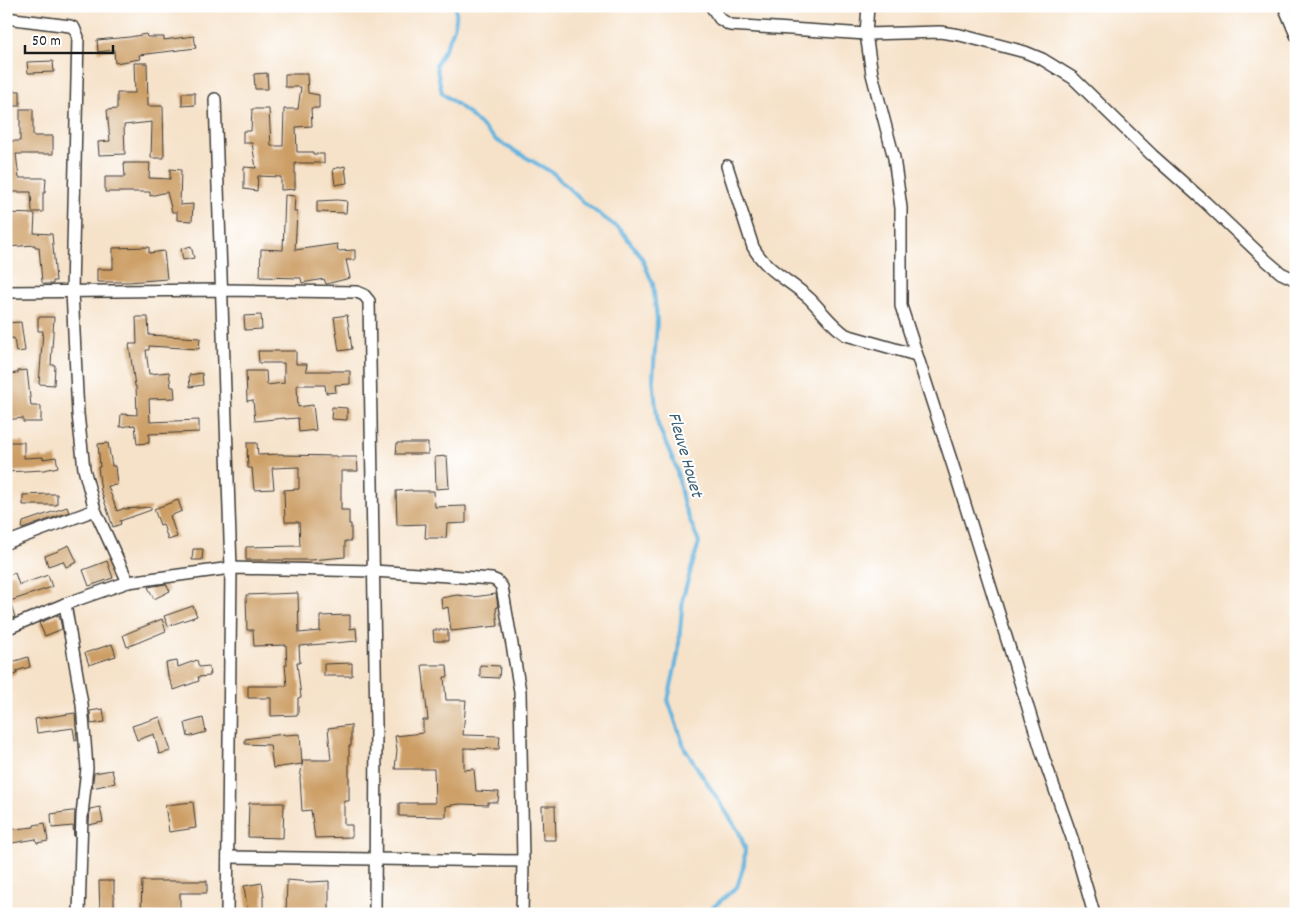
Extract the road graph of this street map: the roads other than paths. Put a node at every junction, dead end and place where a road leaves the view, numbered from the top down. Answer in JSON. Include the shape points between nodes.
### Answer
{"nodes":[{"id":1,"x":711,"y":6,"type":"edge"},
{"id":2,"x":868,"y":6,"type":"edge"},
{"id":3,"x":1284,"y":6,"type":"edge"},
{"id":4,"x":6,"y":18,"type":"edge"},
{"id":5,"x":866,"y":34,"type":"junction"},
{"id":6,"x":1296,"y":35,"type":"edge"},
{"id":7,"x":215,"y":99,"type":"dead end"},
{"id":8,"x":727,"y":166,"type":"dead end"},
{"id":9,"x":1296,"y":280,"type":"edge"},
{"id":10,"x":222,"y":290,"type":"junction"},
{"id":11,"x":72,"y":291,"type":"junction"},
{"id":12,"x":6,"y":292,"type":"edge"},
{"id":13,"x":916,"y":355,"type":"junction"},
{"id":14,"x":95,"y":510,"type":"junction"},
{"id":15,"x":6,"y":543,"type":"edge"},
{"id":16,"x":231,"y":568,"type":"junction"},
{"id":17,"x":374,"y":571,"type":"junction"},
{"id":18,"x":128,"y":582,"type":"junction"},
{"id":19,"x":65,"y":604,"type":"junction"},
{"id":20,"x":6,"y":629,"type":"edge"},
{"id":21,"x":228,"y":857,"type":"junction"},
{"id":22,"x":375,"y":858,"type":"junction"},
{"id":23,"x":523,"y":860,"type":"junction"},
{"id":24,"x":79,"y":914,"type":"edge"},
{"id":25,"x":227,"y":914,"type":"edge"},
{"id":26,"x":375,"y":914,"type":"edge"},
{"id":27,"x":522,"y":914,"type":"edge"},
{"id":28,"x":1094,"y":914,"type":"edge"}],
"edges":[{"from":1,"to":5,"type":"street","via":[[720,19],[730,24]]},
{"from":2,"to":5,"type":"street"},
{"from":3,"to":6,"type":"street"},
{"from":4,"to":11,"type":"street","via":[[70,26],[77,32]]},
{"from":5,"to":9,"type":"street","via":[[931,32],[960,35],[1024,52],[1058,68],[1086,90],[1152,156],[1267,261]]},
{"from":5,"to":13,"type":"street","via":[[872,74],[894,158],[901,208],[901,306]]},
{"from":7,"to":10,"type":"street"},
{"from":8,"to":13,"type":"street","via":[[754,247],[767,266],[800,290],[846,335]]},
{"from":10,"to":11,"type":"street"},
{"from":10,"to":16,"type":"street"},
{"from":10,"to":17,"type":"street","via":[[357,292],[369,301]]},
{"from":11,"to":12,"type":"street"},
{"from":11,"to":14,"type":"street","via":[[78,414],[84,469]]},
{"from":13,"to":28,"type":"street"},
{"from":14,"to":15,"type":"street"},
{"from":14,"to":18,"type":"street"},
{"from":16,"to":17,"type":"street"},
{"from":16,"to":18,"type":"street"},
{"from":16,"to":21,"type":"street"},
{"from":17,"to":22,"type":"street"},
{"from":17,"to":23,"type":"street","via":[[492,579],[500,584],[520,691]]},
{"from":18,"to":19,"type":"street"},
{"from":19,"to":20,"type":"street"},
{"from":19,"to":24,"type":"street","via":[[82,704],[86,768]]},
{"from":21,"to":22,"type":"street"},
{"from":21,"to":25,"type":"street"},
{"from":22,"to":23,"type":"street"},
{"from":22,"to":26,"type":"street"},
{"from":23,"to":27,"type":"street"}]}
